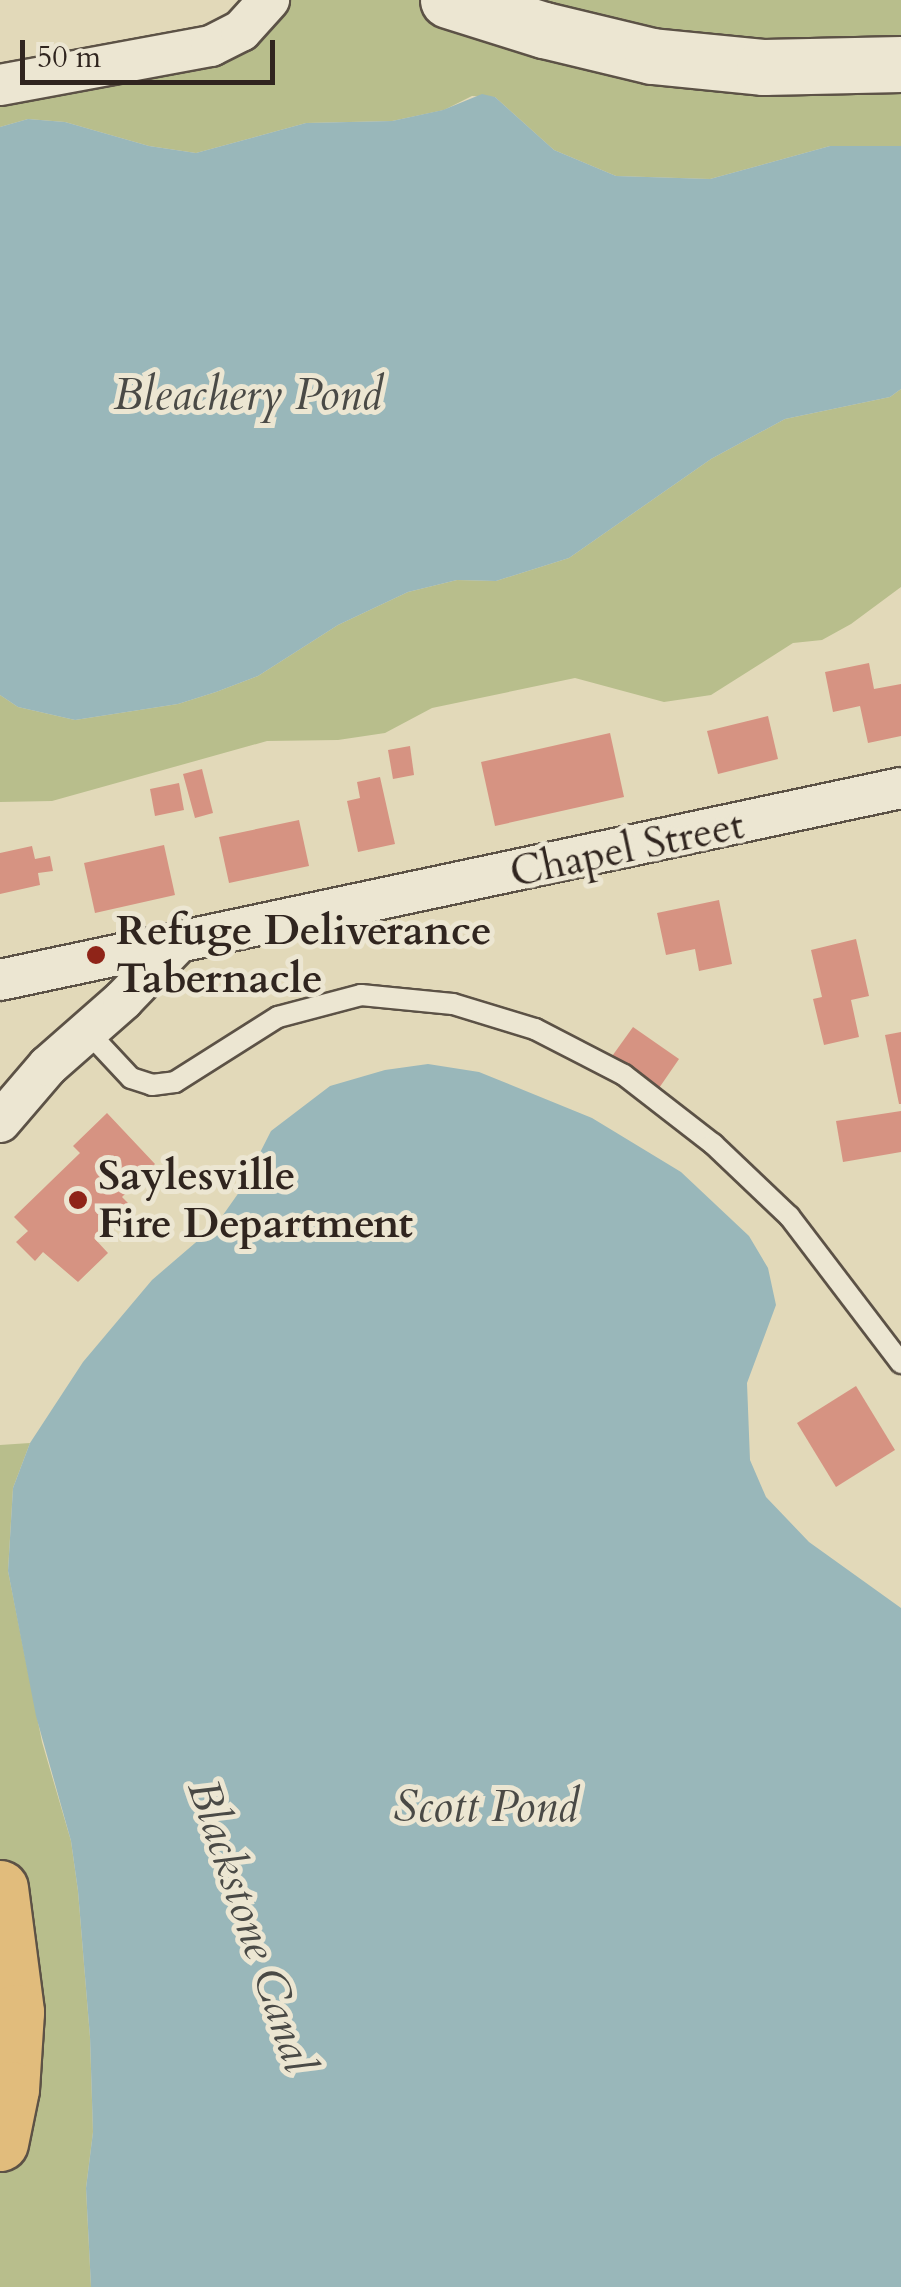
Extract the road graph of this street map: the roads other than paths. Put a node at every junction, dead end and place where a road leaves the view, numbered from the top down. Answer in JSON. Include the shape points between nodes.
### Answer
{"nodes":[{"id":1,"x":269,"y":0,"type":"edge"},
{"id":2,"x":448,"y":0,"type":"edge"},
{"id":3,"x":901,"y":64,"type":"edge"},
{"id":4,"x":0,"y":85,"type":"edge"},
{"id":5,"x":901,"y":788,"type":"edge"},
{"id":6,"x":176,"y":945,"type":"junction"},
{"id":7,"x":0,"y":980,"type":"edge"},
{"id":8,"x":87,"y":1031,"type":"junction"},
{"id":9,"x":0,"y":1122,"type":"edge"},
{"id":10,"x":901,"y":1363,"type":"edge"},
{"id":11,"x":0,"y":1888,"type":"edge"},
{"id":12,"x":0,"y":2142,"type":"edge"}],
"edges":[{"from":1,"to":4,"type":"street","via":[[241,31],[211,46]]},
{"from":2,"to":3,"type":"main road","via":[[652,56],[764,67]]},
{"from":5,"to":6,"type":"street","name":"Chapel Street"},
{"from":6,"to":7,"type":"street","name":"Chapel Street"},
{"from":6,"to":8,"type":"street"},
{"from":8,"to":9,"type":"street"},
{"from":8,"to":10,"type":"lane","via":[[132,1078],[152,1085],[174,1082],[278,1017],[361,995],[454,1004],[535,1030],[624,1075],[713,1144],[789,1216]]},
{"from":11,"to":12,"type":"main road","via":[[16,2012],[12,2089]]}]}
